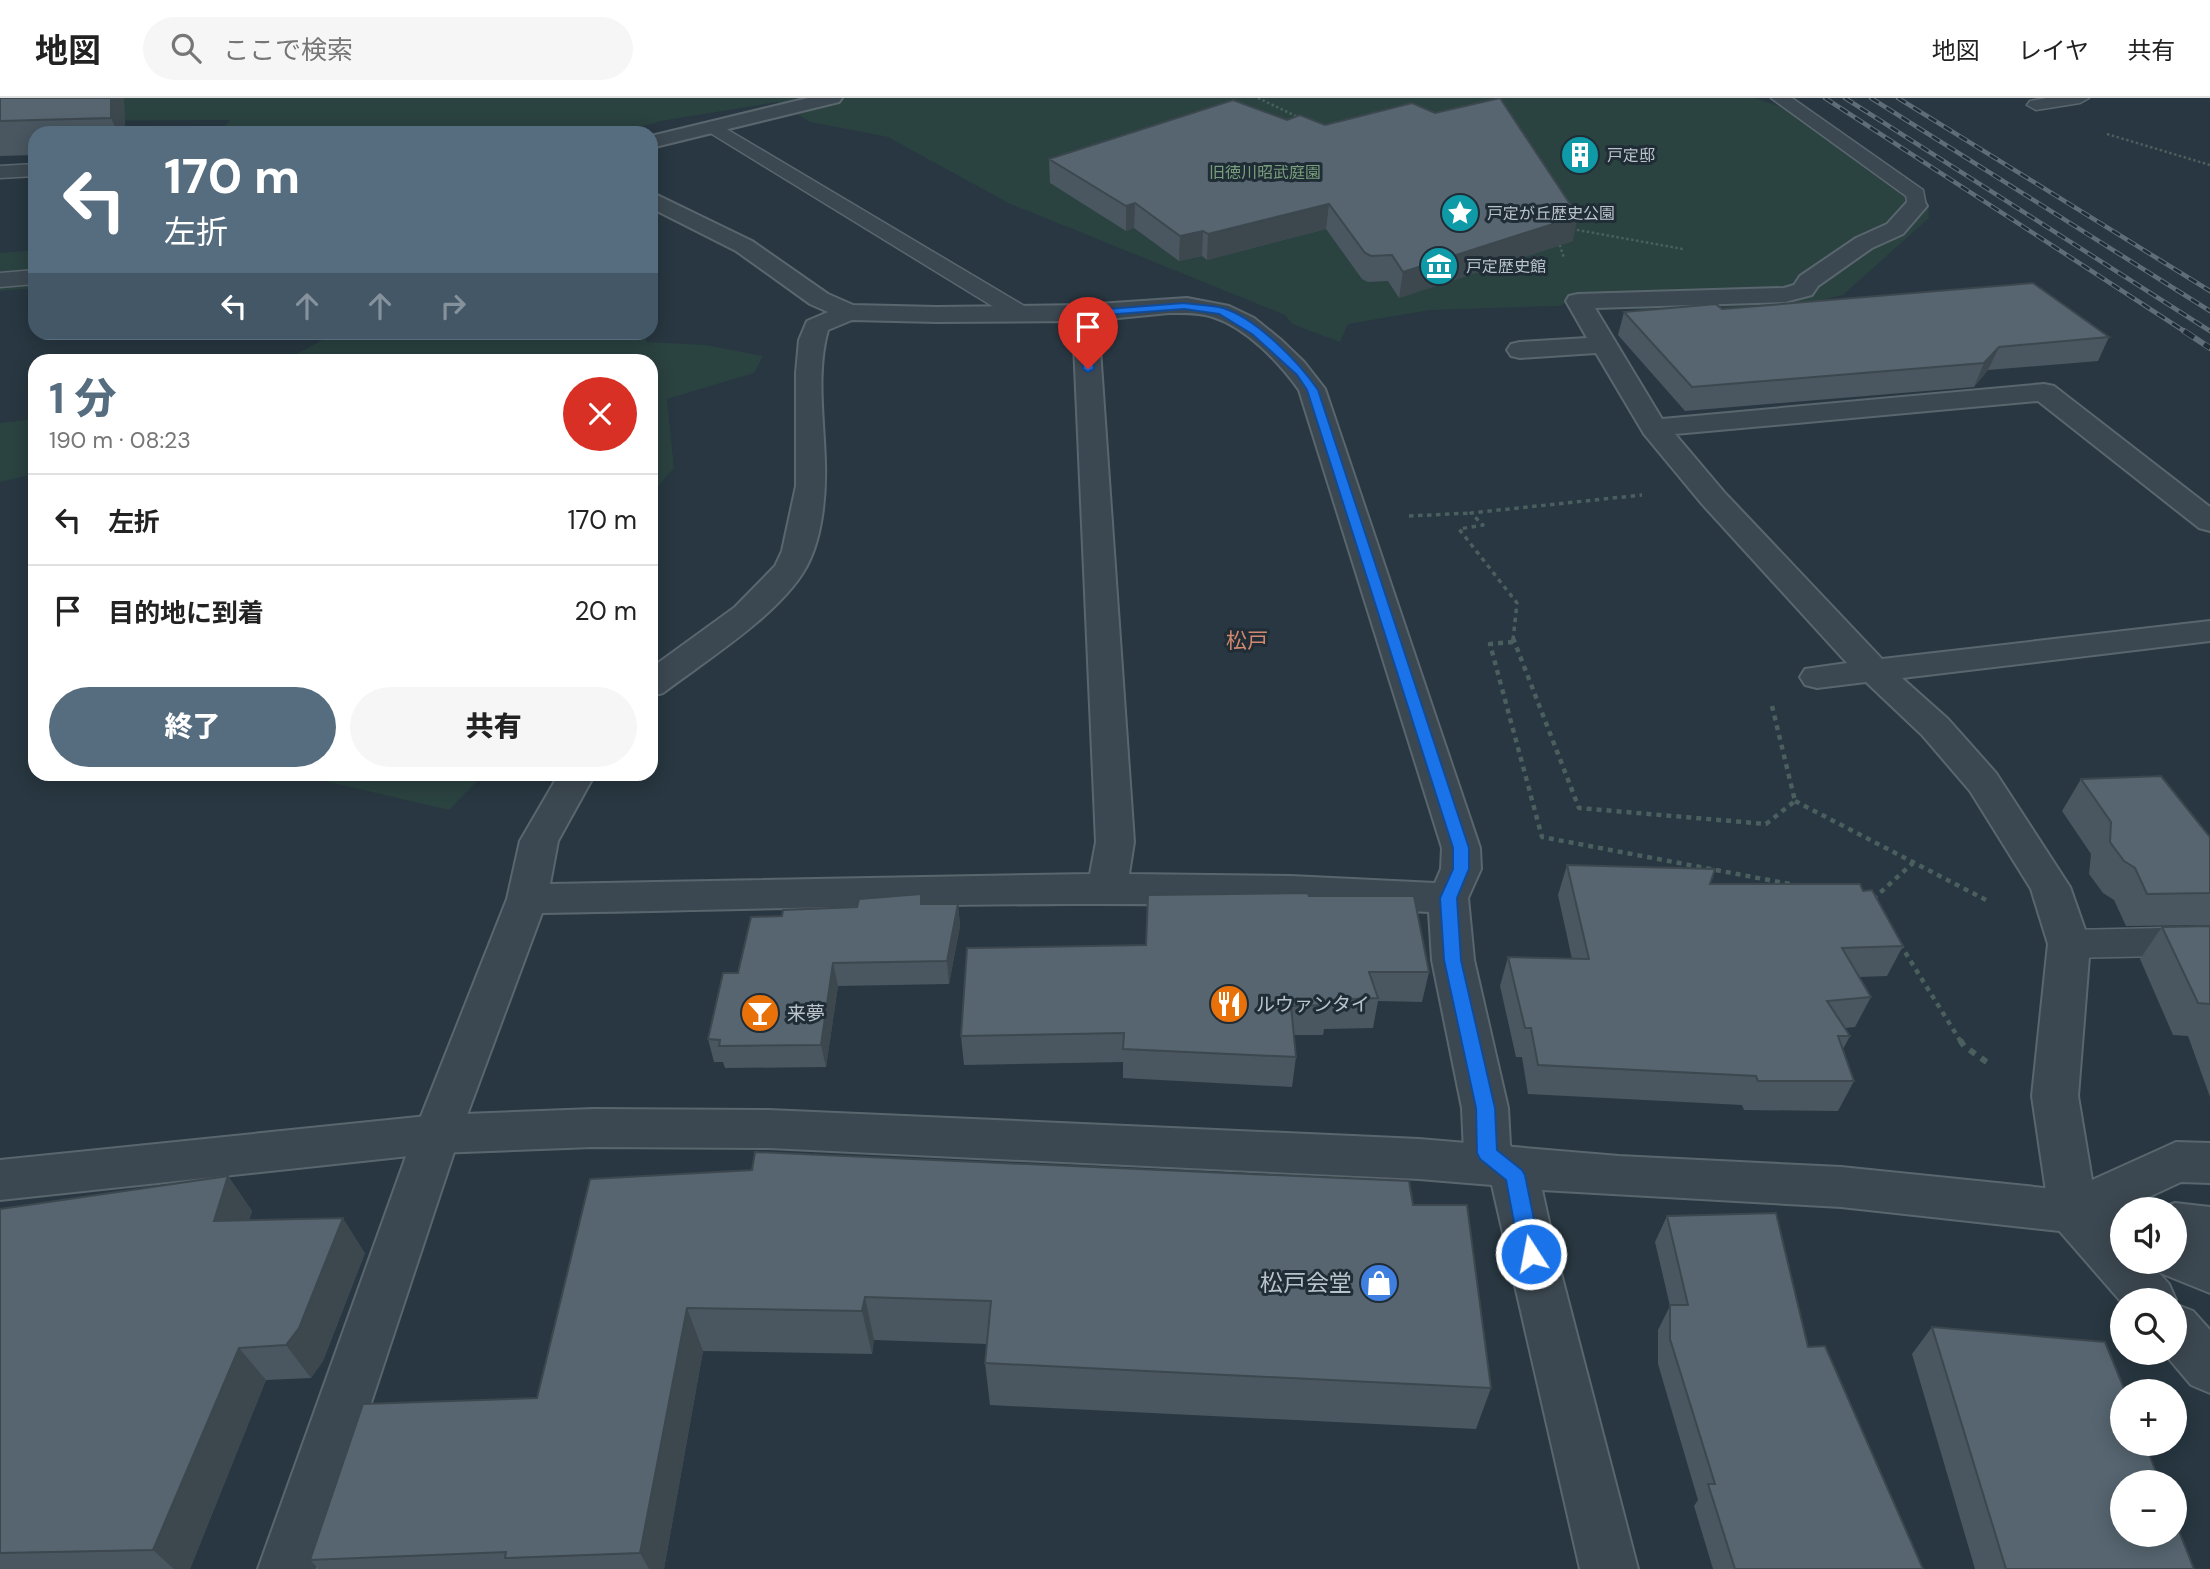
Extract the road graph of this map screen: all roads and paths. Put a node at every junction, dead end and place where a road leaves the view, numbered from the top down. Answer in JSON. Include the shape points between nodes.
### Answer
{"nodes":[{"id":1,"x":832,"y":98,"type":"edge"},
{"id":2,"x":1258,"y":98,"type":"edge"},
{"id":3,"x":2081,"y":98,"type":"edge"},
{"id":4,"x":1779,"y":102,"type":"edge"},
{"id":5,"x":2036,"y":105,"type":"joint"},
{"id":6,"x":1304,"y":120,"type":"edge"},
{"id":7,"x":713,"y":127,"type":"junction"},
{"id":8,"x":658,"y":140,"type":"edge"},
{"id":9,"x":2210,"y":165,"type":"edge"},
{"id":10,"x":28,"y":170,"type":"edge"},
{"id":11,"x":0,"y":172,"type":"edge"},
{"id":12,"x":658,"y":203,"type":"edge"},
{"id":13,"x":1916,"y":206,"type":"joint"},
{"id":14,"x":1566,"y":228,"type":"edge"},
{"id":15,"x":1691,"y":253,"type":"dead end"},
{"id":16,"x":28,"y":278,"type":"edge"},
{"id":17,"x":0,"y":280,"type":"edge"},
{"id":18,"x":849,"y":312,"type":"junction"},
{"id":19,"x":1018,"y":312,"type":"junction"},
{"id":20,"x":1085,"y":313,"type":"junction"},
{"id":21,"x":1602,"y":345,"type":"junction"},
{"id":22,"x":1520,"y":350,"type":"dead end"},
{"id":23,"x":1654,"y":428,"type":"junction"},
{"id":24,"x":1649,"y":494,"type":"dead end"},
{"id":25,"x":2210,"y":522,"type":"edge"},
{"id":26,"x":2210,"y":631,"type":"edge"},
{"id":27,"x":1513,"y":642,"type":"junction"},
{"id":28,"x":1872,"y":669,"type":"junction"},
{"id":29,"x":1817,"y":677,"type":"dead end"},
{"id":30,"x":658,"y":680,"type":"edge"},
{"id":31,"x":1770,"y":700,"type":"dead end"},
{"id":32,"x":573,"y":781,"type":"edge"},
{"id":33,"x":1795,"y":801,"type":"junction"},
{"id":34,"x":1913,"y":863,"type":"junction"},
{"id":35,"x":1807,"y":887,"type":"edge"},
{"id":36,"x":1107,"y":888,"type":"junction"},
{"id":37,"x":1859,"y":897,"type":"edge"},
{"id":38,"x":1448,"y":898,"type":"junction"},
{"id":39,"x":527,"y":900,"type":"junction"},
{"id":40,"x":1873,"y":900,"type":"junction"},
{"id":41,"x":1993,"y":903,"type":"dead end"},
{"id":42,"x":1880,"y":911,"type":"edge"},
{"id":43,"x":1894,"y":934,"type":"edge"},
{"id":44,"x":2210,"y":941,"type":"edge"},
{"id":45,"x":2069,"y":944,"type":"junction"},
{"id":46,"x":1991,"y":1065,"type":"dead end"},
{"id":47,"x":436,"y":1134,"type":"junction"},
{"id":48,"x":2210,"y":1164,"type":"edge"},
{"id":49,"x":1500,"y":1166,"type":"junction"},
{"id":50,"x":0,"y":1180,"type":"edge"},
{"id":51,"x":2073,"y":1212,"type":"junction"},
{"id":52,"x":2110,"y":1216,"type":"edge"},
{"id":53,"x":2187,"y":1225,"type":"edge"},
{"id":54,"x":2110,"y":1228,"type":"edge"},
{"id":55,"x":2210,"y":1228,"type":"edge"},
{"id":56,"x":2187,"y":1261,"type":"edge"},
{"id":57,"x":2210,"y":1271,"type":"edge"},
{"id":58,"x":2140,"y":1288,"type":"edge"},
{"id":59,"x":2187,"y":1342,"type":"edge"},
{"id":60,"x":2210,"y":1368,"type":"edge"},
{"id":61,"x":286,"y":1569,"type":"edge"},
{"id":62,"x":1609,"y":1569,"type":"edge"}],
"edges":[{"from":1,"to":7,"type":"street"},
{"from":2,"to":6,"type":"path"},
{"from":3,"to":5,"type":"lane"},
{"from":4,"to":13,"type":"lane","via":[[1916,194]]},
{"from":5,"to":9,"type":"path","via":[[2110,135]]},
{"from":7,"to":8,"type":"street"},
{"from":7,"to":19,"type":"lane"},
{"from":10,"to":11,"type":"lane"},
{"from":12,"to":18,"type":"street","via":[[744,246],[819,299]]},
{"from":13,"to":21,"type":"street","via":[[1895,229],[1864,243],[1803,290],[1784,295],[1578,301]]},
{"from":14,"to":15,"type":"path","via":[[1672,245]]},
{"from":16,"to":17,"type":"lane"},
{"from":18,"to":19,"type":"street"},
{"from":18,"to":30,"type":"street","via":[[816,326],[812,340],[811,486],[798,551],[789,570],[747,614]]},
{"from":19,"to":20,"type":"street"},
{"from":20,"to":36,"type":"street","via":[[1115,842]]},
{"from":20,"to":38,"type":"street","via":[[1184,306],[1222,311],[1256,331],[1301,373],[1312,390],[1461,848],[1461,869]]},
{"from":21,"to":22,"type":"street"},
{"from":21,"to":23,"type":"street"},
{"from":23,"to":25,"type":"street","via":[[2043,392]]},
{"from":23,"to":28,"type":"street"},
{"from":24,"to":27,"type":"path","via":[[1471,513],[1483,525],[1459,529],[1517,603]]},
{"from":26,"to":28,"type":"street"},
{"from":27,"to":33,"type":"path","via":[[1579,808],[1766,824]]},
{"from":27,"to":35,"type":"path","via":[[1490,644],[1542,837]]},
{"from":28,"to":29,"type":"street"},
{"from":28,"to":45,"type":"street","via":[[1935,727],[1983,782],[2050,887]]},
{"from":31,"to":33,"type":"path"},
{"from":32,"to":39,"type":"street","via":[[539,841]]},
{"from":33,"to":34,"type":"path"},
{"from":34,"to":40,"type":"path"},
{"from":34,"to":41,"type":"path"},
{"from":36,"to":38,"type":"street"},
{"from":36,"to":39,"type":"street"},
{"from":37,"to":40,"type":"path"},
{"from":38,"to":49,"type":"street","via":[[1453,960],[1485,1108],[1487,1153]]},
{"from":39,"to":47,"type":"street"},
{"from":40,"to":42,"type":"path"},
{"from":43,"to":46,"type":"path","via":[[1964,1046]]},
{"from":44,"to":45,"type":"lane"},
{"from":45,"to":51,"type":"street","via":[[2054,1096]]},
{"from":47,"to":49,"type":"street","via":[[593,1128],[769,1129]]},
{"from":47,"to":50,"type":"street"},
{"from":47,"to":61,"type":"street"},
{"from":48,"to":51,"type":"street","via":[[2176,1162]]},
{"from":49,"to":51,"type":"street","via":[[1841,1187]]},
{"from":49,"to":62,"type":"street","via":[[1515,1175]]},
{"from":51,"to":52,"type":"street"},
{"from":51,"to":54,"type":"street"},
{"from":51,"to":58,"type":"street"},
{"from":53,"to":55,"type":"street"},
{"from":56,"to":57,"type":"street"},
{"from":59,"to":60,"type":"street"}]}
